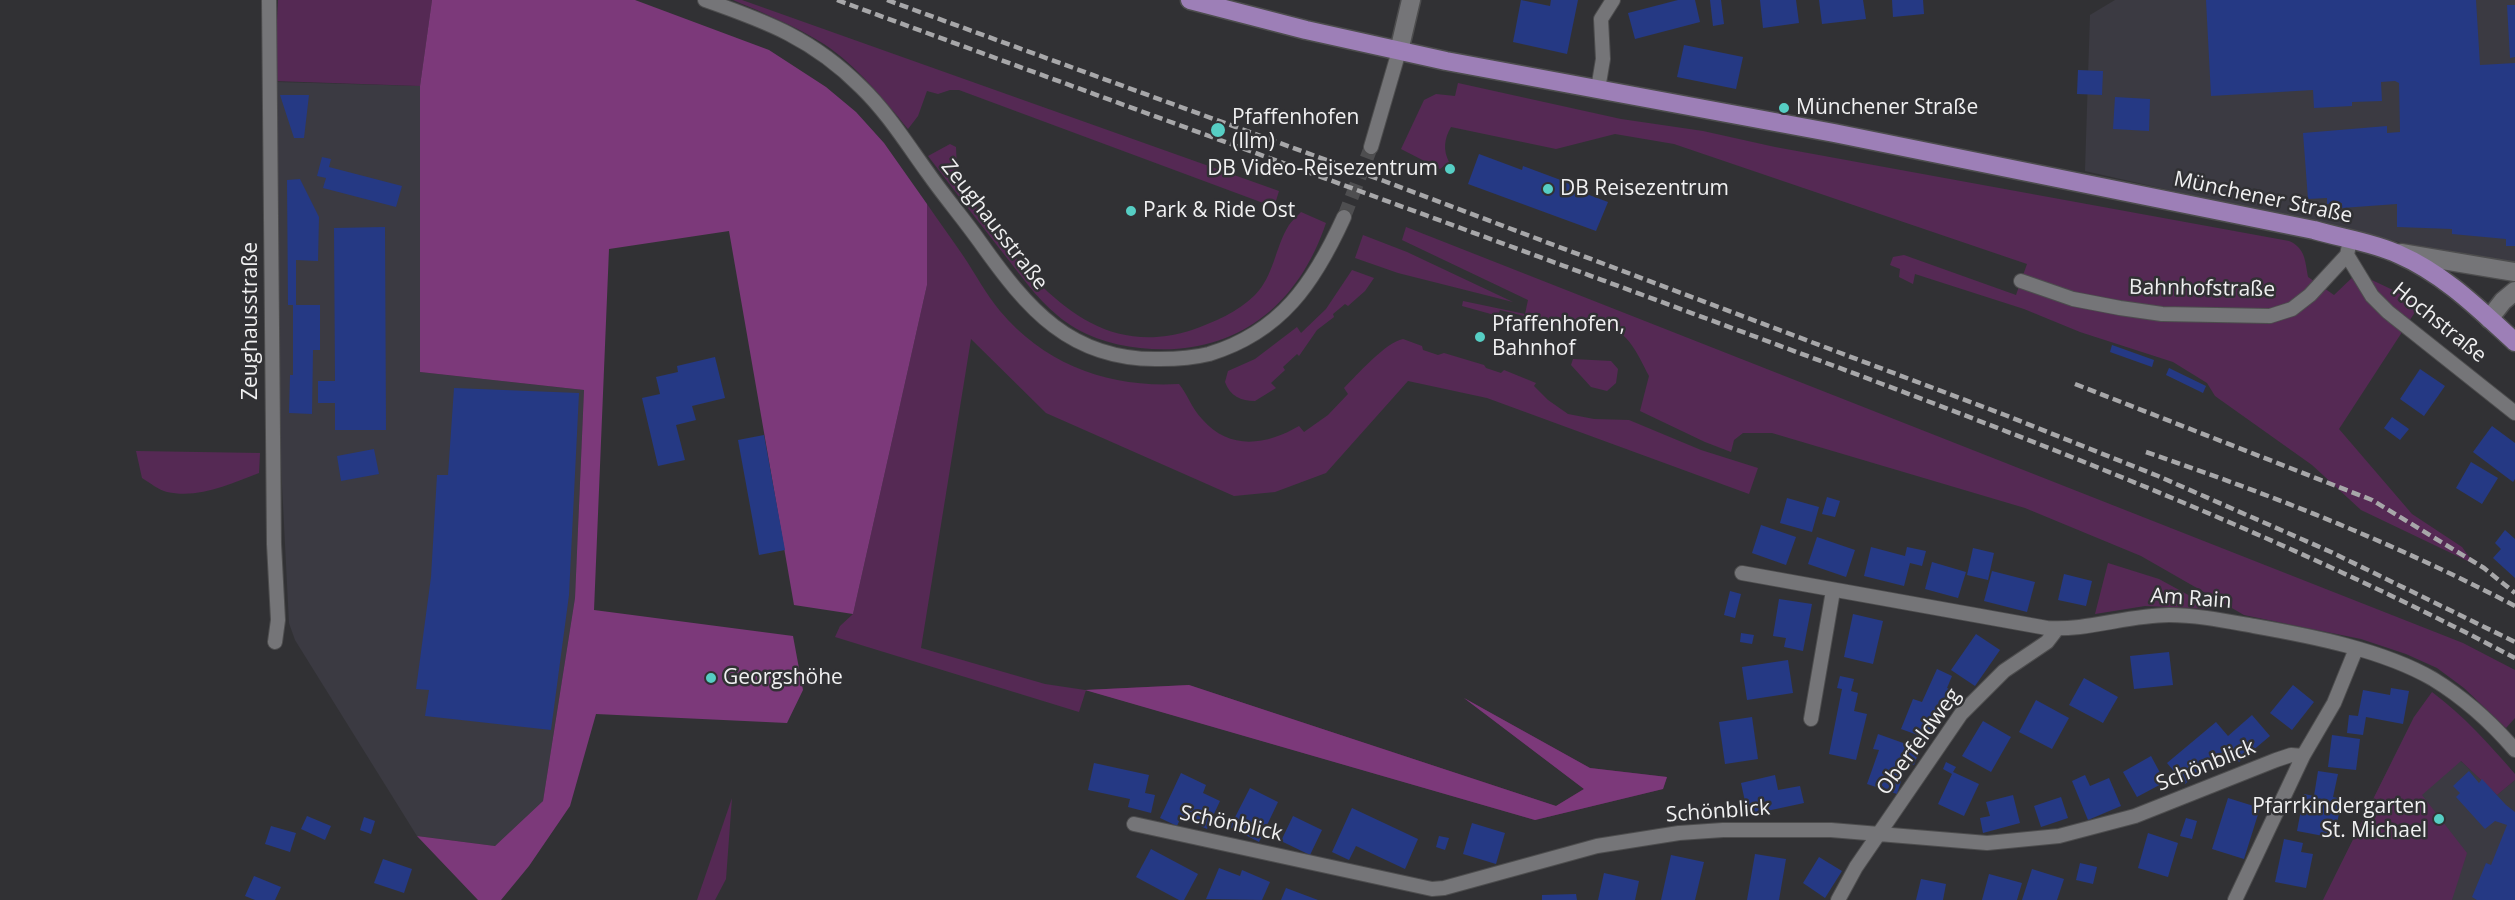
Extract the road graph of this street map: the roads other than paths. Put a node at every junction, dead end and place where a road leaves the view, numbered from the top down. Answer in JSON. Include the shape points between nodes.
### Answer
{"nodes":[{"id":1,"x":269,"y":0,"type":"edge"},
{"id":2,"x":705,"y":0,"type":"edge"},
{"id":3,"x":1190,"y":0,"type":"edge"},
{"id":4,"x":1412,"y":0,"type":"edge"},
{"id":5,"x":1613,"y":0,"type":"edge"},
{"id":6,"x":1399,"y":51,"type":"junction"},
{"id":7,"x":1598,"y":89,"type":"junction"},
{"id":8,"x":1371,"y":147,"type":"tunnel mouth"},
{"id":9,"x":1344,"y":218,"type":"tunnel mouth"},
{"id":10,"x":2349,"y":248,"type":"junction"},
{"id":11,"x":2396,"y":253,"type":"junction"},
{"id":12,"x":2515,"y":272,"type":"edge"},
{"id":13,"x":2021,"y":282,"type":"dead end"},
{"id":14,"x":2515,"y":291,"type":"edge"},
{"id":15,"x":2489,"y":319,"type":"junction"},
{"id":16,"x":2515,"y":342,"type":"edge"},
{"id":17,"x":2515,"y":413,"type":"edge"},
{"id":18,"x":1742,"y":573,"type":"dead end"},
{"id":19,"x":1833,"y":591,"type":"junction"},
{"id":20,"x":2057,"y":629,"type":"junction"},
{"id":21,"x":275,"y":642,"type":"dead end"},
{"id":22,"x":2356,"y":650,"type":"junction"},
{"id":23,"x":1811,"y":719,"type":"dead end"},
{"id":24,"x":2515,"y":750,"type":"edge"},
{"id":25,"x":2303,"y":756,"type":"junction"},
{"id":26,"x":1134,"y":824,"type":"dead end"},
{"id":27,"x":1880,"y":833,"type":"junction"},
{"id":28,"x":1442,"y":894,"type":"edge"},
{"id":29,"x":1838,"y":900,"type":"edge"},
{"id":30,"x":2235,"y":900,"type":"edge"}],
"edges":[{"from":1,"to":21,"type":"street","name":"Zeughausstraße","via":[[278,620]]},
{"from":2,"to":9,"type":"street","name":"Zeughausstraße","via":[[785,30],[840,67],[877,104],[1031,307],[1061,333],[1102,352],[1132,358],[1176,359],[1203,355],[1244,340],[1274,321],[1295,300],[1324,260]]},
{"from":3,"to":6,"type":"main road","name":"Münchener Straße"},
{"from":4,"to":6,"type":"street"},
{"from":5,"to":7,"type":"street","via":[[1601,19],[1603,59]]},
{"from":6,"to":7,"type":"main road","name":"Münchener Straße"},
{"from":6,"to":8,"type":"street"},
{"from":7,"to":10,"type":"main road","name":"Münchener Straße","via":[[2314,230]]},
{"from":10,"to":11,"type":"main road","name":"Münchener Straße"},
{"from":10,"to":13,"type":"street","name":"Bahnhofstraße","via":[[2310,295],[2292,309],[2270,316],[2162,314],[2073,299]]},
{"from":10,"to":17,"type":"street","name":"Hochstraße","via":[[2373,296],[2388,312]]},
{"from":11,"to":12,"type":"street","name":"Münchener Straße"},
{"from":11,"to":15,"type":"main road","via":[[2440,277]]},
{"from":14,"to":15,"type":"street"},
{"from":15,"to":16,"type":"main road"},
{"from":18,"to":19,"type":"street","name":"Am Rain"},
{"from":19,"to":20,"type":"street","name":"Am Rain"},
{"from":19,"to":23,"type":"street"},
{"from":20,"to":22,"type":"street","name":"Am Rain","via":[[2141,617],[2184,616],[2300,634]]},
{"from":20,"to":27,"type":"street","name":"Oberfeldweg","via":[[2046,642],[2004,671],[1961,714]]},
{"from":22,"to":24,"type":"street","name":"Am Rain","via":[[2431,678],[2469,704]]},
{"from":22,"to":25,"type":"street","via":[[2334,703]]},
{"from":25,"to":27,"type":"street","name":"Schönblick","via":[[2276,760],[2135,816],[2059,836],[1987,843]]},
{"from":25,"to":30,"type":"street"},
{"from":26,"to":28,"type":"street","name":"Schönblick"},
{"from":27,"to":28,"type":"street","name":"Schönblick","via":[[1782,828],[1679,833],[1597,846]]},
{"from":27,"to":29,"type":"street","name":"Oberfeldweg"}]}
